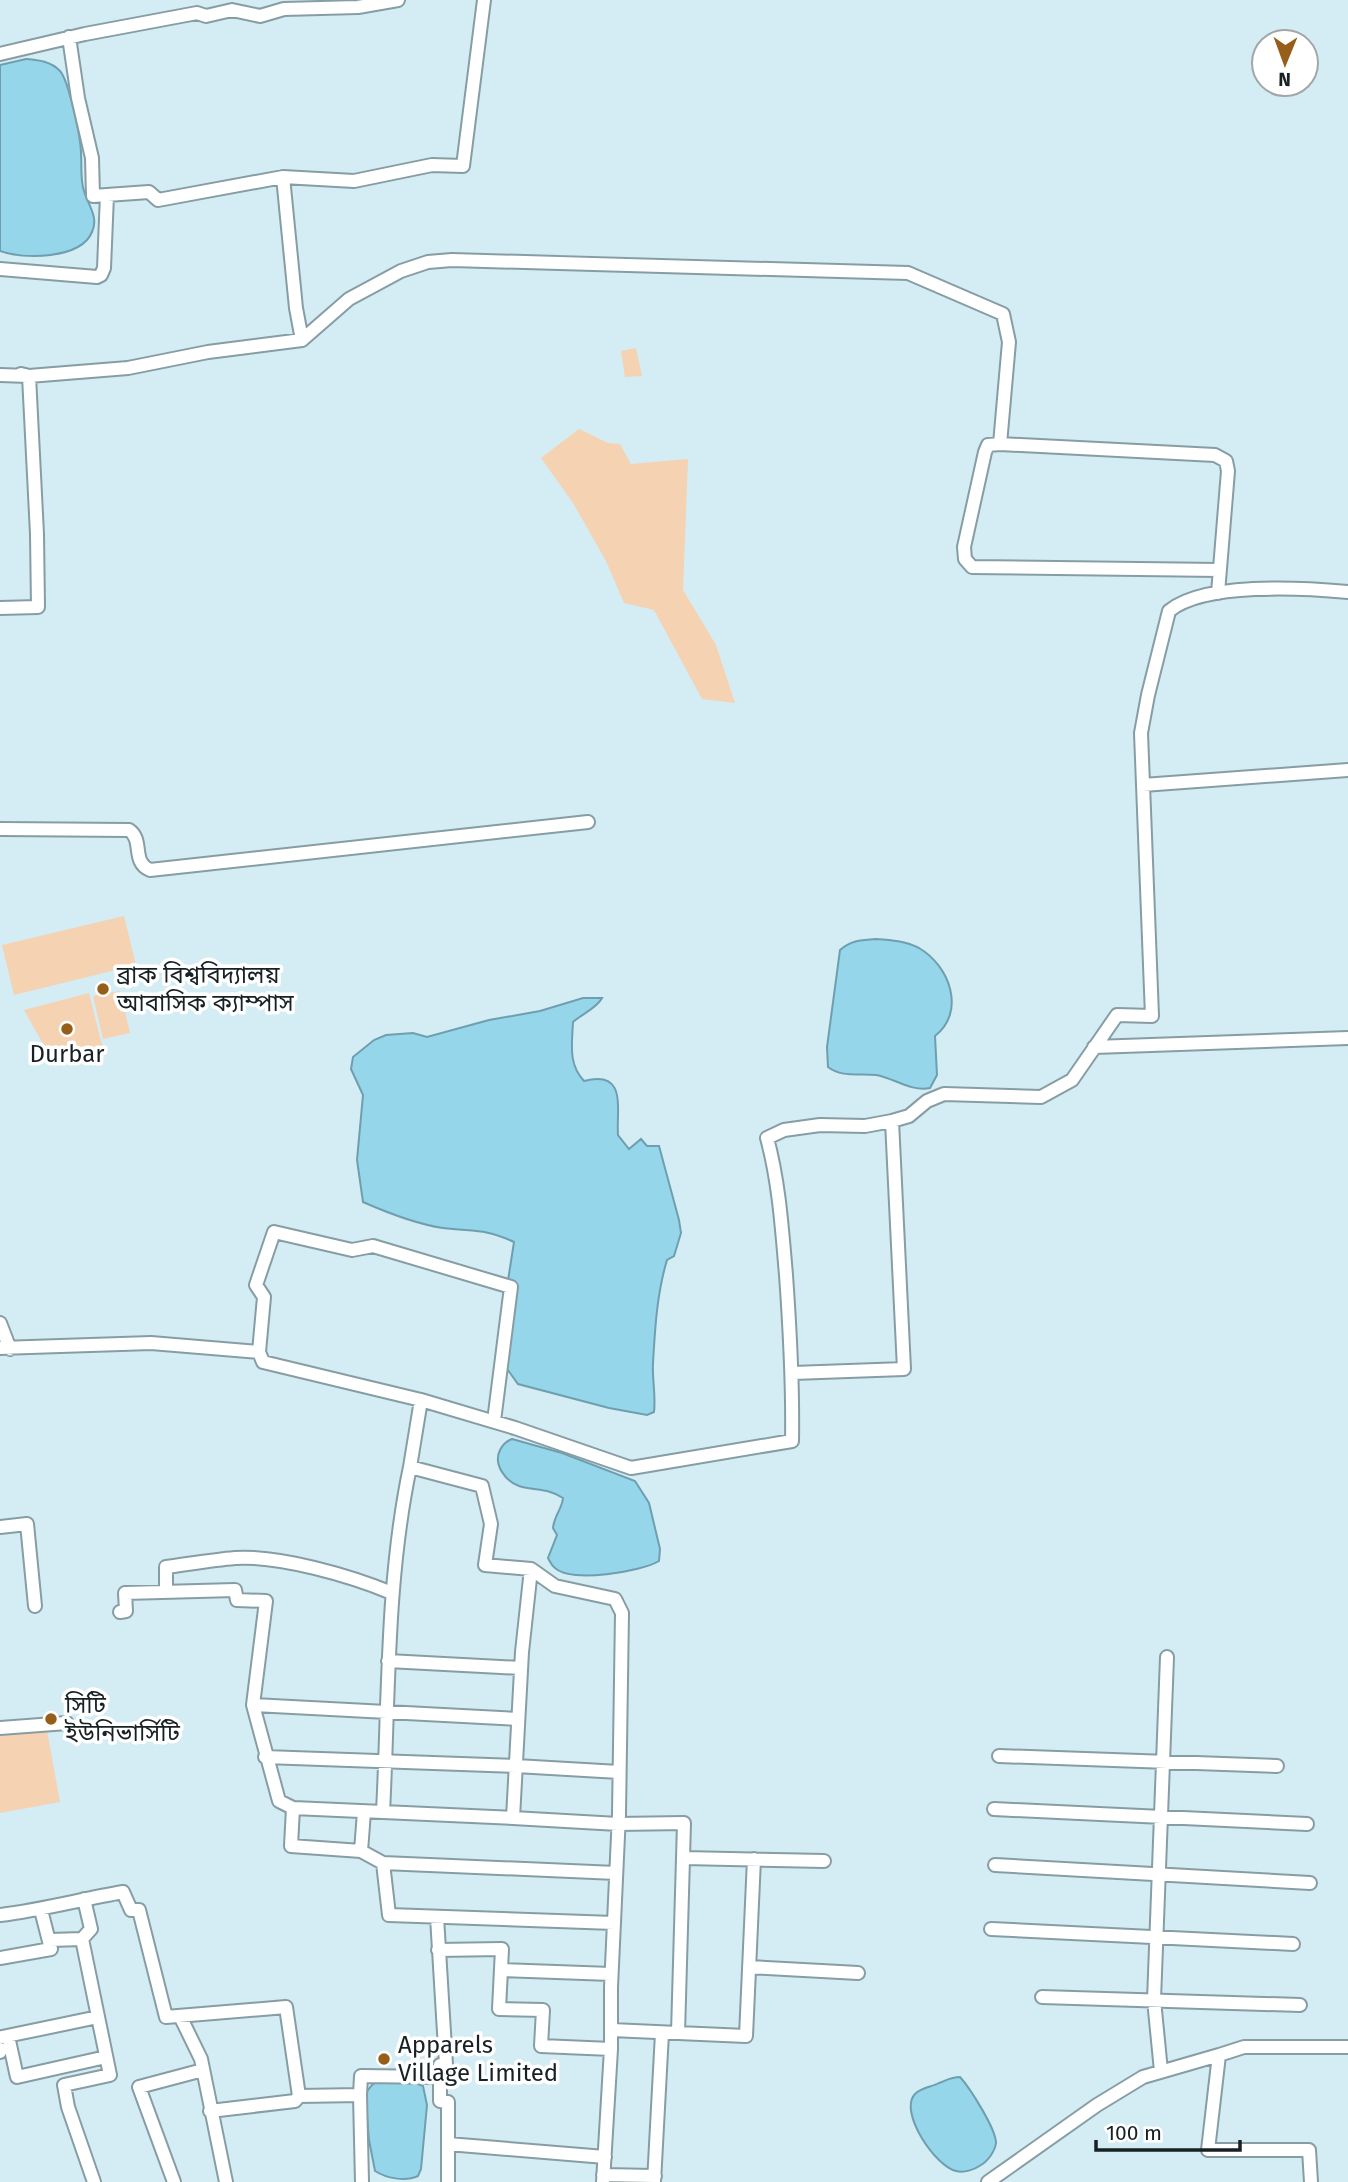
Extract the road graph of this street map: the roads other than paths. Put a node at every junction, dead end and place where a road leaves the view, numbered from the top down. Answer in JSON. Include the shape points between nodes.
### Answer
{"nodes":[{"id":1,"x":398,"y":0,"type":"edge"},
{"id":2,"x":484,"y":0,"type":"edge"},
{"id":3,"x":69,"y":37,"type":"junction"},
{"id":4,"x":0,"y":54,"type":"edge"},
{"id":5,"x":283,"y":177,"type":"junction"},
{"id":6,"x":107,"y":195,"type":"junction"},
{"id":7,"x":0,"y":270,"type":"edge"},
{"id":8,"x":302,"y":340,"type":"junction"},
{"id":9,"x":0,"y":367,"type":"edge"},
{"id":10,"x":0,"y":375,"type":"edge"},
{"id":11,"x":29,"y":376,"type":"junction"},
{"id":12,"x":1000,"y":444,"type":"junction"},
{"id":13,"x":1220,"y":570,"type":"junction"},
{"id":14,"x":1348,"y":592,"type":"edge"},
{"id":15,"x":1218,"y":593,"type":"junction"},
{"id":16,"x":0,"y":608,"type":"edge"},
{"id":17,"x":1348,"y":770,"type":"edge"},
{"id":18,"x":1143,"y":785,"type":"junction"},
{"id":19,"x":588,"y":822,"type":"dead end"},
{"id":20,"x":0,"y":830,"type":"edge"},
{"id":21,"x":1348,"y":1038,"type":"edge"},
{"id":22,"x":1094,"y":1047,"type":"junction"},
{"id":23,"x":892,"y":1121,"type":"junction"},
{"id":24,"x":0,"y":1323,"type":"edge"},
{"id":25,"x":5,"y":1348,"type":"edge"},
{"id":26,"x":259,"y":1352,"type":"junction"},
{"id":27,"x":793,"y":1373,"type":"junction"},
{"id":28,"x":421,"y":1400,"type":"junction"},
{"id":29,"x":494,"y":1422,"type":"junction"},
{"id":30,"x":410,"y":1467,"type":"junction"},
{"id":31,"x":0,"y":1527,"type":"edge"},
{"id":32,"x":531,"y":1569,"type":"junction"},
{"id":33,"x":166,"y":1591,"type":"junction"},
{"id":34,"x":392,"y":1593,"type":"junction"},
{"id":35,"x":35,"y":1606,"type":"dead end"},
{"id":36,"x":120,"y":1612,"type":"dead end"},
{"id":37,"x":1167,"y":1657,"type":"dead end"},
{"id":38,"x":388,"y":1661,"type":"junction"},
{"id":39,"x":521,"y":1668,"type":"junction"},
{"id":40,"x":253,"y":1705,"type":"junction"},
{"id":41,"x":386,"y":1713,"type":"junction"},
{"id":42,"x":518,"y":1719,"type":"junction"},
{"id":43,"x":67,"y":1723,"type":"dead end"},
{"id":44,"x":0,"y":1728,"type":"edge"},
{"id":45,"x":265,"y":1756,"type":"junction"},
{"id":46,"x":999,"y":1756,"type":"dead end"},
{"id":47,"x":1162,"y":1760,"type":"junction"},
{"id":48,"x":386,"y":1762,"type":"junction"},
{"id":49,"x":516,"y":1766,"type":"junction"},
{"id":50,"x":1277,"y":1766,"type":"dead end"},
{"id":51,"x":619,"y":1772,"type":"junction"},
{"id":52,"x":293,"y":1808,"type":"junction"},
{"id":53,"x":994,"y":1809,"type":"dead end"},
{"id":54,"x":364,"y":1812,"type":"junction"},
{"id":55,"x":383,"y":1812,"type":"junction"},
{"id":56,"x":1160,"y":1816,"type":"junction"},
{"id":57,"x":513,"y":1818,"type":"junction"},
{"id":58,"x":618,"y":1824,"type":"junction"},
{"id":59,"x":1307,"y":1824,"type":"dead end"},
{"id":60,"x":361,"y":1851,"type":"junction"},
{"id":61,"x":684,"y":1858,"type":"junction"},
{"id":62,"x":754,"y":1859,"type":"junction"},
{"id":63,"x":824,"y":1861,"type":"dead end"},
{"id":64,"x":383,"y":1863,"type":"junction"},
{"id":65,"x":995,"y":1865,"type":"dead end"},
{"id":66,"x":616,"y":1873,"type":"junction"},
{"id":67,"x":1158,"y":1874,"type":"junction"},
{"id":68,"x":1310,"y":1883,"type":"dead end"},
{"id":69,"x":84,"y":1899,"type":"junction"},
{"id":70,"x":41,"y":1910,"type":"junction"},
{"id":71,"x":0,"y":1916,"type":"edge"},
{"id":72,"x":436,"y":1917,"type":"junction"},
{"id":73,"x":614,"y":1923,"type":"junction"},
{"id":74,"x":991,"y":1929,"type":"dead end"},
{"id":75,"x":1155,"y":1938,"type":"junction"},
{"id":76,"x":82,"y":1939,"type":"junction"},
{"id":77,"x":50,"y":1940,"type":"junction"},
{"id":78,"x":1293,"y":1944,"type":"dead end"},
{"id":79,"x":438,"y":1950,"type":"junction"},
{"id":80,"x":0,"y":1958,"type":"edge"},
{"id":81,"x":749,"y":1967,"type":"junction"},
{"id":82,"x":501,"y":1970,"type":"junction"},
{"id":83,"x":858,"y":1973,"type":"dead end"},
{"id":84,"x":611,"y":1974,"type":"junction"},
{"id":85,"x":1042,"y":1997,"type":"dead end"},
{"id":86,"x":1154,"y":2000,"type":"junction"},
{"id":87,"x":1300,"y":2005,"type":"dead end"},
{"id":88,"x":180,"y":2016,"type":"junction"},
{"id":89,"x":98,"y":2017,"type":"junction"},
{"id":90,"x":612,"y":2030,"type":"junction"},
{"id":91,"x":662,"y":2033,"type":"junction"},
{"id":92,"x":678,"y":2033,"type":"junction"},
{"id":93,"x":4,"y":2037,"type":"edge"},
{"id":94,"x":1348,"y":2047,"type":"edge"},
{"id":95,"x":611,"y":2049,"type":"junction"},
{"id":96,"x":1219,"y":2055,"type":"junction"},
{"id":97,"x":106,"y":2057,"type":"junction"},
{"id":98,"x":203,"y":2070,"type":"junction"},
{"id":99,"x":1161,"y":2071,"type":"junction"},
{"id":100,"x":440,"y":2077,"type":"junction"},
{"id":101,"x":360,"y":2095,"type":"junction"},
{"id":102,"x":299,"y":2096,"type":"junction"},
{"id":103,"x":210,"y":2111,"type":"junction"},
{"id":104,"x":448,"y":2144,"type":"junction"},
{"id":105,"x":605,"y":2157,"type":"junction"},
{"id":106,"x":603,"y":2178,"type":"edge"},
{"id":107,"x":654,"y":2179,"type":"edge"},
{"id":108,"x":94,"y":2182,"type":"edge"},
{"id":109,"x":174,"y":2182,"type":"edge"},
{"id":110,"x":226,"y":2182,"type":"edge"},
{"id":111,"x":362,"y":2182,"type":"edge"},
{"id":112,"x":448,"y":2182,"type":"edge"},
{"id":113,"x":988,"y":2182,"type":"edge"},
{"id":114,"x":1311,"y":2182,"type":"edge"}],
"edges":[{"from":1,"to":3,"type":"street","via":[[358,7],[284,9],[260,16],[232,10],[206,16],[197,13]]},
{"from":2,"to":5,"type":"street","via":[[463,166],[432,165],[354,181]]},
{"from":3,"to":4,"type":"street"},
{"from":3,"to":6,"type":"street","via":[[92,158],[92,194]]},
{"from":5,"to":6,"type":"street","via":[[158,200],[149,192]]},
{"from":5,"to":8,"type":"street"},
{"from":6,"to":7,"type":"street","via":[[101,275]]},
{"from":8,"to":11,"type":"street","via":[[128,368]]},
{"from":8,"to":12,"type":"street","via":[[349,299],[428,262],[908,273],[1003,314],[1009,342]]},
{"from":9,"to":11,"type":"street"},
{"from":10,"to":11,"type":"street"},
{"from":11,"to":16,"type":"street","via":[[38,607]]},
{"from":12,"to":13,"type":"street","via":[[1215,456],[1226,461]]},
{"from":12,"to":13,"type":"street","via":[[988,444],[985,452],[964,547],[965,559],[972,567]]},
{"from":13,"to":15,"type":"street"},
{"from":14,"to":15,"type":"street"},
{"from":15,"to":18,"type":"street","via":[[1180,602],[1169,611],[1141,733]]},
{"from":17,"to":18,"type":"street"},
{"from":18,"to":22,"type":"street","via":[[1152,1016],[1116,1015]]},
{"from":19,"to":20,"type":"street","via":[[150,870],[139,859],[137,838],[130,830]]},
{"from":21,"to":22,"type":"street"},
{"from":22,"to":23,"type":"street","via":[[1072,1080],[1041,1097],[944,1094]]},
{"from":23,"to":27,"type":"street","via":[[904,1369]]},
{"from":23,"to":27,"type":"street","via":[[820,1125],[784,1130],[767,1138],[783,1234]]},
{"from":24,"to":25,"type":"street"},
{"from":25,"to":26,"type":"street","via":[[151,1343]]},
{"from":26,"to":28,"type":"street","via":[[263,1362]]},
{"from":26,"to":29,"type":"street","via":[[264,1297],[256,1285],[274,1232],[352,1250],[373,1246],[398,1253],[511,1287]]},
{"from":27,"to":29,"type":"street","via":[[792,1441],[657,1465],[631,1468]]},
{"from":28,"to":29,"type":"street"},
{"from":28,"to":30,"type":"street"},
{"from":30,"to":32,"type":"street","via":[[482,1486],[491,1524],[485,1565]]},
{"from":30,"to":34,"type":"street"},
{"from":31,"to":35,"type":"street","via":[[27,1524]]},
{"from":32,"to":39,"type":"street"},
{"from":32,"to":51,"type":"street","via":[[555,1586],[615,1599],[622,1613]]},
{"from":33,"to":34,"type":"street","via":[[166,1567],[261,1558]]},
{"from":33,"to":36,"type":"street","via":[[125,1593],[126,1611]]},
{"from":33,"to":40,"type":"street","via":[[235,1590],[237,1600],[266,1601]]},
{"from":34,"to":38,"type":"street"},
{"from":37,"to":47,"type":"street"},
{"from":38,"to":39,"type":"street"},
{"from":38,"to":41,"type":"street"},
{"from":39,"to":42,"type":"street"},
{"from":40,"to":41,"type":"street"},
{"from":40,"to":45,"type":"street"},
{"from":41,"to":42,"type":"street"},
{"from":41,"to":48,"type":"street"},
{"from":42,"to":49,"type":"street"},
{"from":43,"to":44,"type":"street"},
{"from":45,"to":48,"type":"street"},
{"from":45,"to":52,"type":"street","via":[[279,1801]]},
{"from":46,"to":47,"type":"street"},
{"from":47,"to":50,"type":"street"},
{"from":47,"to":56,"type":"street"},
{"from":48,"to":49,"type":"street"},
{"from":48,"to":55,"type":"street"},
{"from":49,"to":51,"type":"street"},
{"from":49,"to":57,"type":"street"},
{"from":51,"to":58,"type":"street"},
{"from":52,"to":54,"type":"street"},
{"from":52,"to":60,"type":"street","via":[[292,1846]]},
{"from":53,"to":56,"type":"street"},
{"from":54,"to":55,"type":"street"},
{"from":54,"to":60,"type":"street"},
{"from":55,"to":57,"type":"street"},
{"from":56,"to":59,"type":"street"},
{"from":56,"to":67,"type":"street"},
{"from":57,"to":58,"type":"street"},
{"from":58,"to":61,"type":"street","via":[[684,1823]]},
{"from":58,"to":66,"type":"street"},
{"from":60,"to":64,"type":"street"},
{"from":61,"to":62,"type":"street"},
{"from":61,"to":92,"type":"street"},
{"from":62,"to":63,"type":"street"},
{"from":62,"to":81,"type":"street"},
{"from":64,"to":66,"type":"street"},
{"from":64,"to":72,"type":"street","via":[[388,1915]]},
{"from":65,"to":67,"type":"street"},
{"from":66,"to":73,"type":"street"},
{"from":67,"to":68,"type":"street"},
{"from":67,"to":75,"type":"street"},
{"from":69,"to":70,"type":"street"},
{"from":69,"to":76,"type":"street","via":[[91,1928]]},
{"from":69,"to":88,"type":"street","via":[[123,1892],[131,1910],[139,1910],[166,2017]]},
{"from":70,"to":71,"type":"street"},
{"from":70,"to":77,"type":"street"},
{"from":72,"to":73,"type":"street"},
{"from":72,"to":79,"type":"street"},
{"from":73,"to":84,"type":"street"},
{"from":74,"to":75,"type":"street"},
{"from":75,"to":78,"type":"street"},
{"from":75,"to":86,"type":"street"},
{"from":76,"to":77,"type":"street"},
{"from":76,"to":89,"type":"street"},
{"from":77,"to":80,"type":"street","via":[[51,1949]]},
{"from":79,"to":82,"type":"street","via":[[502,1949]]},
{"from":79,"to":100,"type":"street","via":[[446,2064],[440,2065]]},
{"from":81,"to":83,"type":"street"},
{"from":81,"to":92,"type":"street","via":[[746,2036]]},
{"from":82,"to":84,"type":"street"},
{"from":82,"to":95,"type":"street","via":[[499,2009],[543,2010],[541,2046]]},
{"from":84,"to":90,"type":"street"},
{"from":85,"to":86,"type":"street"},
{"from":86,"to":87,"type":"street"},
{"from":86,"to":99,"type":"street"},
{"from":88,"to":98,"type":"street"},
{"from":88,"to":102,"type":"street","via":[[286,2007]]},
{"from":89,"to":93,"type":"street"},
{"from":89,"to":97,"type":"street"},
{"from":90,"to":91,"type":"street"},
{"from":90,"to":95,"type":"street"},
{"from":91,"to":92,"type":"street"},
{"from":91,"to":107,"type":"street"},
{"from":93,"to":97,"type":"street","via":[[17,2077]]},
{"from":94,"to":96,"type":"street","via":[[1244,2047]]},
{"from":95,"to":105,"type":"street"},
{"from":96,"to":99,"type":"street"},
{"from":96,"to":114,"type":"street","via":[[1208,2150],[1309,2150]]},
{"from":97,"to":108,"type":"street","via":[[110,2075],[64,2085]]},
{"from":98,"to":103,"type":"street"},
{"from":98,"to":109,"type":"street","via":[[139,2087]]},
{"from":99,"to":113,"type":"street","via":[[1097,2105]]},
{"from":100,"to":101,"type":"street","via":[[361,2077]]},
{"from":100,"to":104,"type":"street","via":[[440,2101],[448,2102]]},
{"from":101,"to":102,"type":"street"},
{"from":101,"to":111,"type":"street"},
{"from":102,"to":103,"type":"street","via":[[295,2101]]},
{"from":103,"to":110,"type":"street"},
{"from":104,"to":105,"type":"street"},
{"from":104,"to":112,"type":"street"},
{"from":105,"to":106,"type":"street"},
{"from":106,"to":107,"type":"street"}]}
